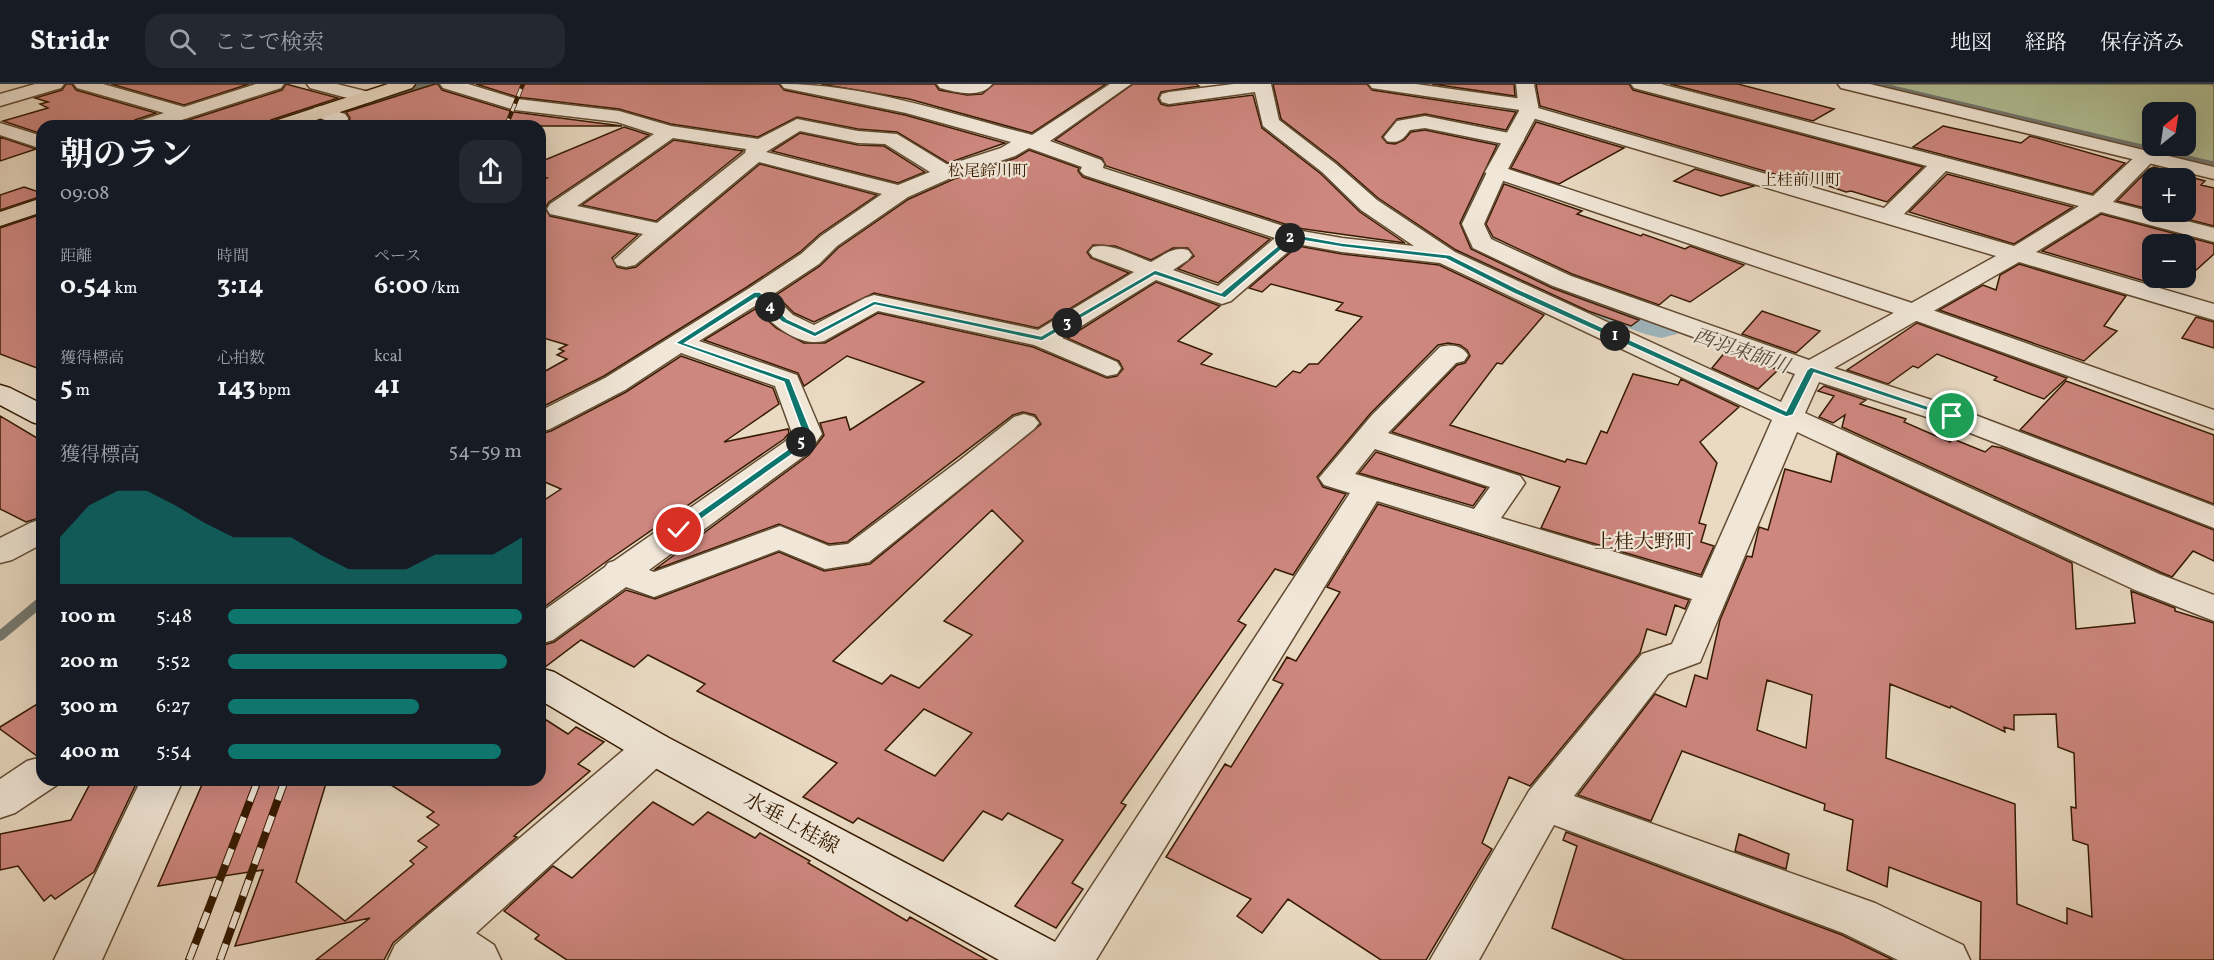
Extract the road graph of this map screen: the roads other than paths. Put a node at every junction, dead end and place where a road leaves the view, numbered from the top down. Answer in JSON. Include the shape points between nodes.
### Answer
{"nodes":[{"id":1,"x":55,"y":84,"type":"edge"},
{"id":2,"x":83,"y":84,"type":"edge"},
{"id":3,"x":275,"y":84,"type":"edge"},
{"id":4,"x":316,"y":84,"type":"edge"},
{"id":5,"x":406,"y":84,"type":"edge"},
{"id":6,"x":449,"y":84,"type":"edge"},
{"id":7,"x":790,"y":84,"type":"edge"},
{"id":8,"x":946,"y":84,"type":"edge"},
{"id":9,"x":983,"y":84,"type":"edge"},
{"id":10,"x":1122,"y":84,"type":"edge"},
{"id":11,"x":1378,"y":84,"type":"edge"},
{"id":12,"x":1525,"y":84,"type":"edge"},
{"id":13,"x":1640,"y":84,"type":"edge"},
{"id":14,"x":1846,"y":84,"type":"edge"},
{"id":15,"x":1262,"y":85,"type":"edge"},
{"id":16,"x":843,"y":88,"type":"edge"},
{"id":17,"x":366,"y":97,"type":"junction"},
{"id":18,"x":1169,"y":98,"type":"dead end"},
{"id":19,"x":0,"y":100,"type":"edge"},
{"id":20,"x":1523,"y":106,"type":"junction"},
{"id":21,"x":185,"y":112,"type":"junction"},
{"id":22,"x":321,"y":112,"type":"junction"},
{"id":23,"x":161,"y":120,"type":"edge"},
{"id":24,"x":297,"y":120,"type":"edge"},
{"id":25,"x":338,"y":120,"type":"edge"},
{"id":26,"x":0,"y":129,"type":"edge"},
{"id":27,"x":669,"y":132,"type":"junction"},
{"id":28,"x":1394,"y":136,"type":"dead end"},
{"id":29,"x":1505,"y":138,"type":"junction"},
{"id":30,"x":36,"y":141,"type":"edge"},
{"id":31,"x":1031,"y":141,"type":"junction"},
{"id":32,"x":758,"y":150,"type":"junction"},
{"id":33,"x":2146,"y":157,"type":"junction"},
{"id":34,"x":1942,"y":163,"type":"junction"},
{"id":35,"x":1496,"y":172,"type":"junction"},
{"id":36,"x":946,"y":173,"type":"junction"},
{"id":37,"x":2214,"y":173,"type":"edge"},
{"id":38,"x":900,"y":192,"type":"junction"},
{"id":39,"x":2098,"y":204,"type":"junction"},
{"id":40,"x":36,"y":207,"type":"edge"},
{"id":41,"x":1888,"y":217,"type":"junction"},
{"id":42,"x":0,"y":219,"type":"edge"},
{"id":43,"x":661,"y":231,"type":"junction"},
{"id":44,"x":2214,"y":235,"type":"edge"},
{"id":45,"x":1292,"y":236,"type":"junction"},
{"id":46,"x":1101,"y":252,"type":"dead end"},
{"id":47,"x":2017,"y":254,"type":"junction"},
{"id":48,"x":1180,"y":255,"type":"dead end"},
{"id":49,"x":1447,"y":257,"type":"junction"},
{"id":50,"x":626,"y":260,"type":"dead end"},
{"id":51,"x":1155,"y":272,"type":"junction"},
{"id":52,"x":2181,"y":288,"type":"edge"},
{"id":53,"x":757,"y":294,"type":"junction"},
{"id":54,"x":2173,"y":300,"type":"junction"},
{"id":55,"x":1912,"y":311,"type":"junction"},
{"id":56,"x":2214,"y":312,"type":"edge"},
{"id":57,"x":1042,"y":339,"type":"junction"},
{"id":58,"x":679,"y":343,"type":"junction"},
{"id":59,"x":1454,"y":355,"type":"dead end"},
{"id":60,"x":1107,"y":368,"type":"dead end"},
{"id":61,"x":1804,"y":384,"type":"junction"},
{"id":62,"x":0,"y":394,"type":"edge"},
{"id":63,"x":36,"y":413,"type":"edge"},
{"id":64,"x":546,"y":420,"type":"edge"},
{"id":65,"x":2214,"y":420,"type":"edge"},
{"id":66,"x":1024,"y":423,"type":"dead end"},
{"id":67,"x":1369,"y":437,"type":"junction"},
{"id":68,"x":1370,"y":489,"type":"junction"},
{"id":69,"x":2214,"y":518,"type":"edge"},
{"id":70,"x":1480,"y":524,"type":"junction"},
{"id":71,"x":36,"y":533,"type":"edge"},
{"id":72,"x":0,"y":552,"type":"edge"},
{"id":73,"x":620,"y":571,"type":"junction"},
{"id":74,"x":1712,"y":594,"type":"junction"},
{"id":75,"x":2214,"y":609,"type":"edge"},
{"id":76,"x":546,"y":626,"type":"edge"},
{"id":77,"x":546,"y":686,"type":"edge"},
{"id":78,"x":652,"y":748,"type":"junction"},
{"id":79,"x":36,"y":776,"type":"edge"},
{"id":80,"x":159,"y":786,"type":"edge"},
{"id":81,"x":0,"y":801,"type":"edge"},
{"id":82,"x":1544,"y":803,"type":"junction"},
{"id":83,"x":443,"y":952,"type":"edge"},
{"id":84,"x":78,"y":960,"type":"edge"},
{"id":85,"x":1044,"y":960,"type":"edge"},
{"id":86,"x":1070,"y":960,"type":"edge"},
{"id":87,"x":1454,"y":960,"type":"edge"},
{"id":88,"x":1946,"y":960,"type":"edge"}],
"edges":[{"from":1,"to":19,"type":"street"},
{"from":2,"to":21,"type":"street"},
{"from":3,"to":21,"type":"street"},
{"from":4,"to":17,"type":"street"},
{"from":5,"to":17,"type":"main road"},
{"from":6,"to":27,"type":"street","via":[[515,104],[619,117]]},
{"from":7,"to":16,"type":"street"},
{"from":8,"to":9,"type":"street","via":[[974,88]]},
{"from":10,"to":31,"type":"street"},
{"from":11,"to":20,"type":"street"},
{"from":12,"to":20,"type":"street"},
{"from":13,"to":34,"type":"street"},
{"from":14,"to":33,"type":"street"},
{"from":15,"to":18,"type":"street"},
{"from":15,"to":49,"type":"street","via":[[1270,122],[1369,205]]},
{"from":16,"to":31,"type":"street"},
{"from":17,"to":22,"type":"main road"},
{"from":20,"to":29,"type":"street"},
{"from":20,"to":41,"type":"street"},
{"from":21,"to":23,"type":"street"},
{"from":22,"to":24,"type":"main road"},
{"from":22,"to":25,"type":"street"},
{"from":26,"to":30,"type":"street"},
{"from":27,"to":32,"type":"street"},
{"from":27,"to":43,"type":"street","via":[[558,209]]},
{"from":28,"to":29,"type":"street","via":[[1404,125],[1425,122]]},
{"from":29,"to":35,"type":"street"},
{"from":31,"to":36,"type":"street"},
{"from":31,"to":45,"type":"street","via":[[1094,164],[1091,171]]},
{"from":32,"to":36,"type":"street","via":[[797,125],[858,137],[890,138]]},
{"from":32,"to":38,"type":"street"},
{"from":32,"to":43,"type":"street"},
{"from":33,"to":37,"type":"street"},
{"from":33,"to":39,"type":"street"},
{"from":34,"to":39,"type":"street"},
{"from":34,"to":41,"type":"street"},
{"from":35,"to":55,"type":"street"},
{"from":35,"to":61,"type":"street","via":[[1473,224],[1481,243]]},
{"from":36,"to":38,"type":"street"},
{"from":38,"to":53,"type":"street"},
{"from":39,"to":44,"type":"street"},
{"from":39,"to":47,"type":"street"},
{"from":40,"to":42,"type":"main road"},
{"from":41,"to":47,"type":"street"},
{"from":43,"to":50,"type":"street"},
{"from":45,"to":49,"type":"street"},
{"from":45,"to":51,"type":"street","via":[[1222,296]]},
{"from":46,"to":51,"type":"street"},
{"from":47,"to":54,"type":"street"},
{"from":47,"to":55,"type":"street"},
{"from":48,"to":51,"type":"street"},
{"from":49,"to":61,"type":"street","via":[[1516,291]]},
{"from":51,"to":57,"type":"street"},
{"from":52,"to":54,"type":"street"},
{"from":53,"to":57,"type":"street","via":[[784,321],[815,335],[874,303]]},
{"from":53,"to":58,"type":"street"},
{"from":54,"to":56,"type":"street"},
{"from":55,"to":61,"type":"street"},
{"from":55,"to":65,"type":"street"},
{"from":57,"to":60,"type":"street"},
{"from":58,"to":64,"type":"street","via":[[615,384]]},
{"from":58,"to":73,"type":"street","via":[[788,381],[807,434],[797,447]]},
{"from":59,"to":67,"type":"street","via":[[1450,353]]},
{"from":61,"to":69,"type":"street","via":[[1952,416]]},
{"from":61,"to":74,"type":"street"},
{"from":61,"to":75,"type":"street","via":[[2147,582]]},
{"from":62,"to":63,"type":"street"},
{"from":66,"to":73,"type":"street","via":[[857,554],[825,558],[780,537],[654,585]]},
{"from":67,"to":68,"type":"street","via":[[1335,478]]},
{"from":67,"to":70,"type":"street","via":[[1509,483]]},
{"from":68,"to":70,"type":"street"},
{"from":68,"to":86,"type":"street"},
{"from":70,"to":74,"type":"street"},
{"from":71,"to":72,"type":"street"},
{"from":73,"to":76,"type":"street"},
{"from":74,"to":82,"type":"street","via":[[1687,653],[1655,664]]},
{"from":77,"to":78,"type":"street","name":"水垂上桂線"},
{"from":78,"to":83,"type":"street"},
{"from":78,"to":85,"type":"street","name":"水垂上桂線"},
{"from":79,"to":81,"type":"street"},
{"from":80,"to":84,"type":"street"},
{"from":82,"to":87,"type":"street"},
{"from":82,"to":88,"type":"street","via":[[1859,918]]}]}
